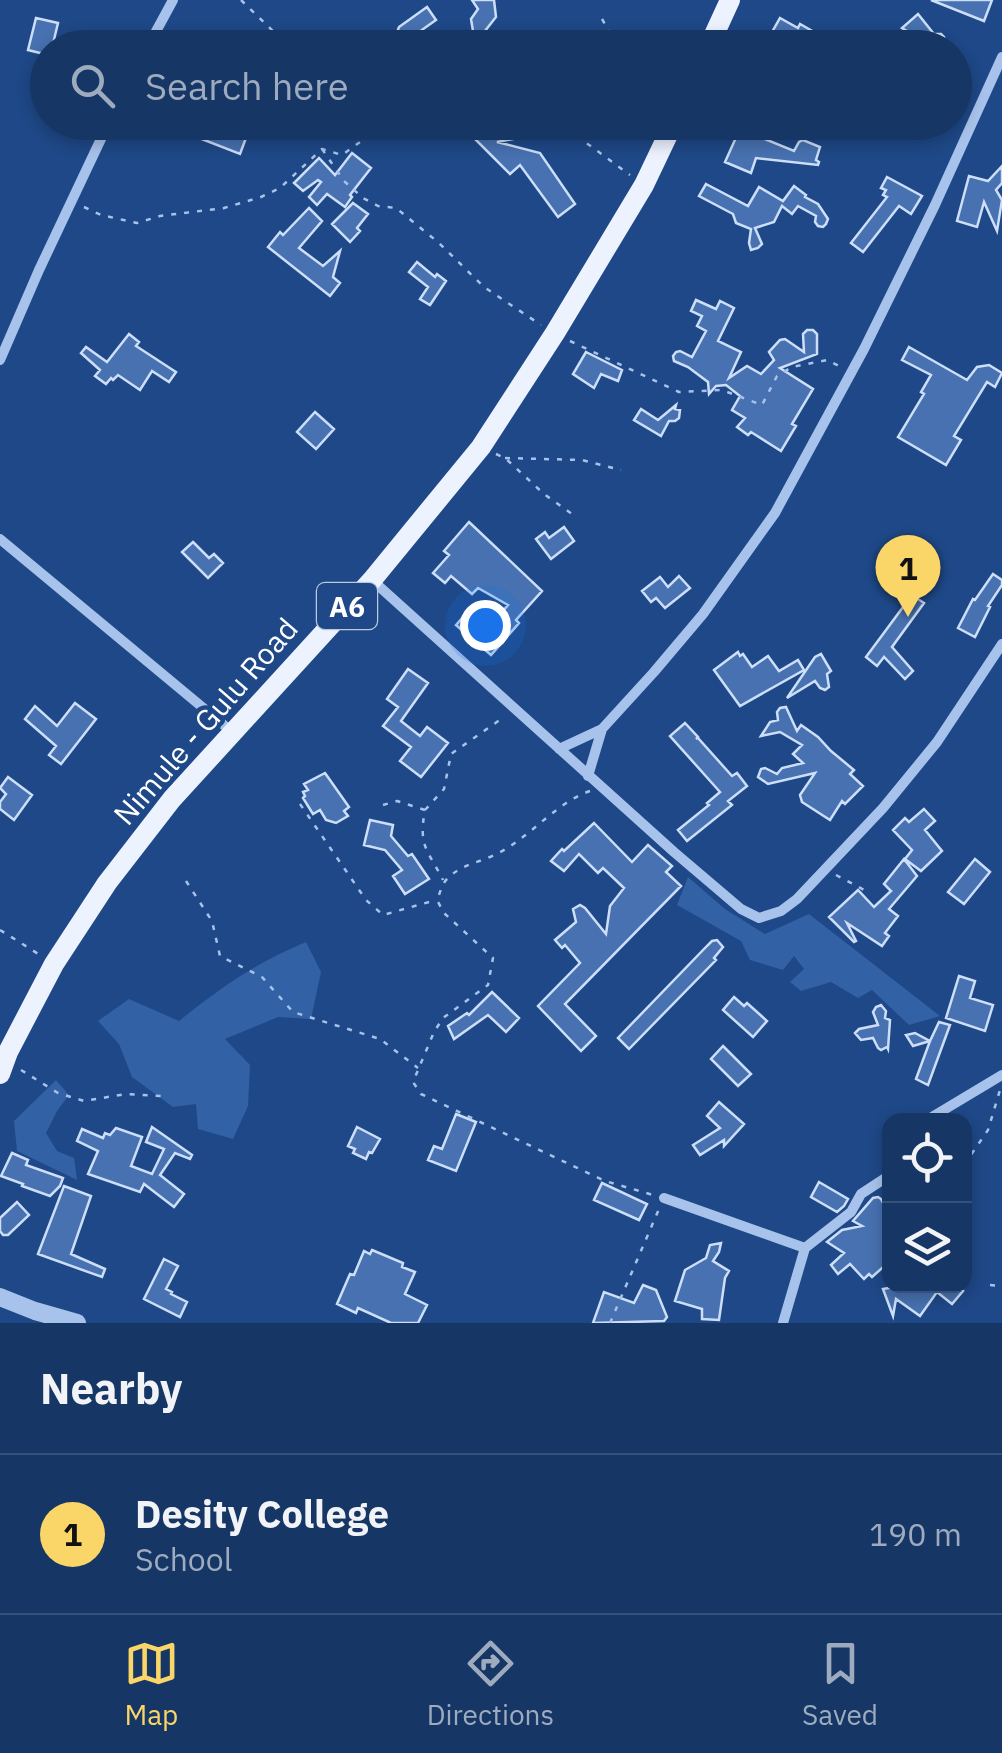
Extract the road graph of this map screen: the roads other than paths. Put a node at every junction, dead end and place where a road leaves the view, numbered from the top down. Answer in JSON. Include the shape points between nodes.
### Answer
{"nodes":[{"id":1,"x":173,"y":0,"type":"edge"},
{"id":2,"x":730,"y":0,"type":"edge"},
{"id":3,"x":157,"y":30,"type":"edge"},
{"id":4,"x":716,"y":30,"type":"edge"},
{"id":5,"x":1002,"y":57,"type":"edge"},
{"id":6,"x":972,"y":122,"type":"edge"},
{"id":7,"x":100,"y":140,"type":"edge"},
{"id":8,"x":665,"y":140,"type":"edge"},
{"id":9,"x":964,"y":140,"type":"edge"},
{"id":10,"x":0,"y":360,"type":"edge"},
{"id":11,"x":0,"y":538,"type":"edge"},
{"id":12,"x":372,"y":580,"type":"junction"},
{"id":13,"x":1002,"y":644,"type":"edge"},
{"id":14,"x":602,"y":729,"type":"junction"},
{"id":15,"x":231,"y":731,"type":"junction"},
{"id":16,"x":560,"y":750,"type":"junction"},
{"id":17,"x":588,"y":776,"type":"junction"},
{"id":18,"x":0,"y":1074,"type":"edge"},
{"id":19,"x":1002,"y":1074,"type":"edge"},
{"id":20,"x":938,"y":1113,"type":"edge"},
{"id":21,"x":882,"y":1180,"type":"edge"},
{"id":22,"x":664,"y":1198,"type":"road end"},
{"id":23,"x":804,"y":1248,"type":"junction"},
{"id":24,"x":0,"y":1298,"type":"edge"},
{"id":25,"x":33,"y":1317,"type":"edge"},
{"id":26,"x":77,"y":1323,"type":"edge"},
{"id":27,"x":783,"y":1323,"type":"edge"}],
"edges":[{"from":1,"to":3,"type":"street"},
{"from":2,"to":4,"type":"main road"},
{"from":5,"to":6,"type":"street"},
{"from":7,"to":10,"type":"street"},
{"from":8,"to":12,"type":"main road","name":"Nimule - Gulu Road","number":"A6","via":[[556,334],[481,447]]},
{"from":9,"to":14,"type":"street","via":[[776,513],[703,614]]},
{"from":11,"to":15,"type":"street"},
{"from":12,"to":15,"type":"main road","name":"Nimule - Gulu Road","number":"A6"},
{"from":12,"to":16,"type":"street"},
{"from":13,"to":17,"type":"street","via":[[883,808],[796,900],[760,918],[741,909]]},
{"from":14,"to":16,"type":"street"},
{"from":14,"to":17,"type":"street"},
{"from":15,"to":18,"type":"main road","name":"Nimule - Gulu Road","number":"A6","via":[[107,884],[54,964]]},
{"from":16,"to":17,"type":"street"},
{"from":19,"to":20,"type":"street"},
{"from":21,"to":23,"type":"street"},
{"from":22,"to":23,"type":"street"},
{"from":23,"to":27,"type":"street"},
{"from":24,"to":25,"type":"street"},
{"from":25,"to":26,"type":"street"}]}
